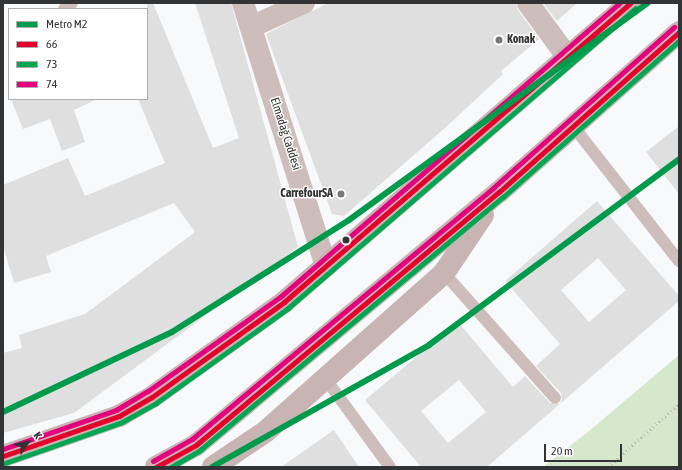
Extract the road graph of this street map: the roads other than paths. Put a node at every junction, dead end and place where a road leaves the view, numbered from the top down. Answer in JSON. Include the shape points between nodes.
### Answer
{"nodes":[{"id":1,"x":243,"y":3,"type":"edge"},
{"id":2,"x":304,"y":3,"type":"edge"},
{"id":3,"x":528,"y":3,"type":"edge"},
{"id":4,"x":630,"y":3,"type":"edge"},
{"id":5,"x":251,"y":27,"type":"junction"},
{"id":6,"x":679,"y":32,"type":"edge"},
{"id":7,"x":566,"y":55,"type":"junction"},
{"id":8,"x":573,"y":126,"type":"junction"},
{"id":9,"x":499,"y":192,"type":"junction"},
{"id":10,"x":679,"y":261,"type":"edge"},
{"id":11,"x":326,"y":266,"type":"junction"},
{"id":12,"x":444,"y":273,"type":"junction"},
{"id":13,"x":325,"y":378,"type":"junction"},
{"id":14,"x":555,"y":398,"type":"dead end"},
{"id":15,"x":3,"y":456,"type":"edge"},
{"id":16,"x":156,"y":467,"type":"edge"},
{"id":17,"x":213,"y":467,"type":"edge"},
{"id":18,"x":390,"y":467,"type":"edge"}],
"edges":[{"from":1,"to":5,"type":"street","name":"Elmadağ Caddesi"},
{"from":2,"to":5,"type":"street"},
{"from":3,"to":7,"type":"street"},
{"from":4,"to":7,"type":"main road"},
{"from":5,"to":11,"type":"street","name":"Elmadağ Caddesi"},
{"from":6,"to":8,"type":"main road"},
{"from":7,"to":11,"type":"main road"},
{"from":8,"to":9,"type":"main road"},
{"from":8,"to":10,"type":"lane"},
{"from":9,"to":12,"type":"main road"},
{"from":9,"to":16,"type":"main road","via":[[196,446]]},
{"from":11,"to":15,"type":"main road","via":[[284,302],[152,398],[119,416]]},
{"from":12,"to":13,"type":"main road"},
{"from":12,"to":14,"type":"lane"},
{"from":13,"to":17,"type":"main road","via":[[264,432]]},
{"from":13,"to":18,"type":"lane"}]}
